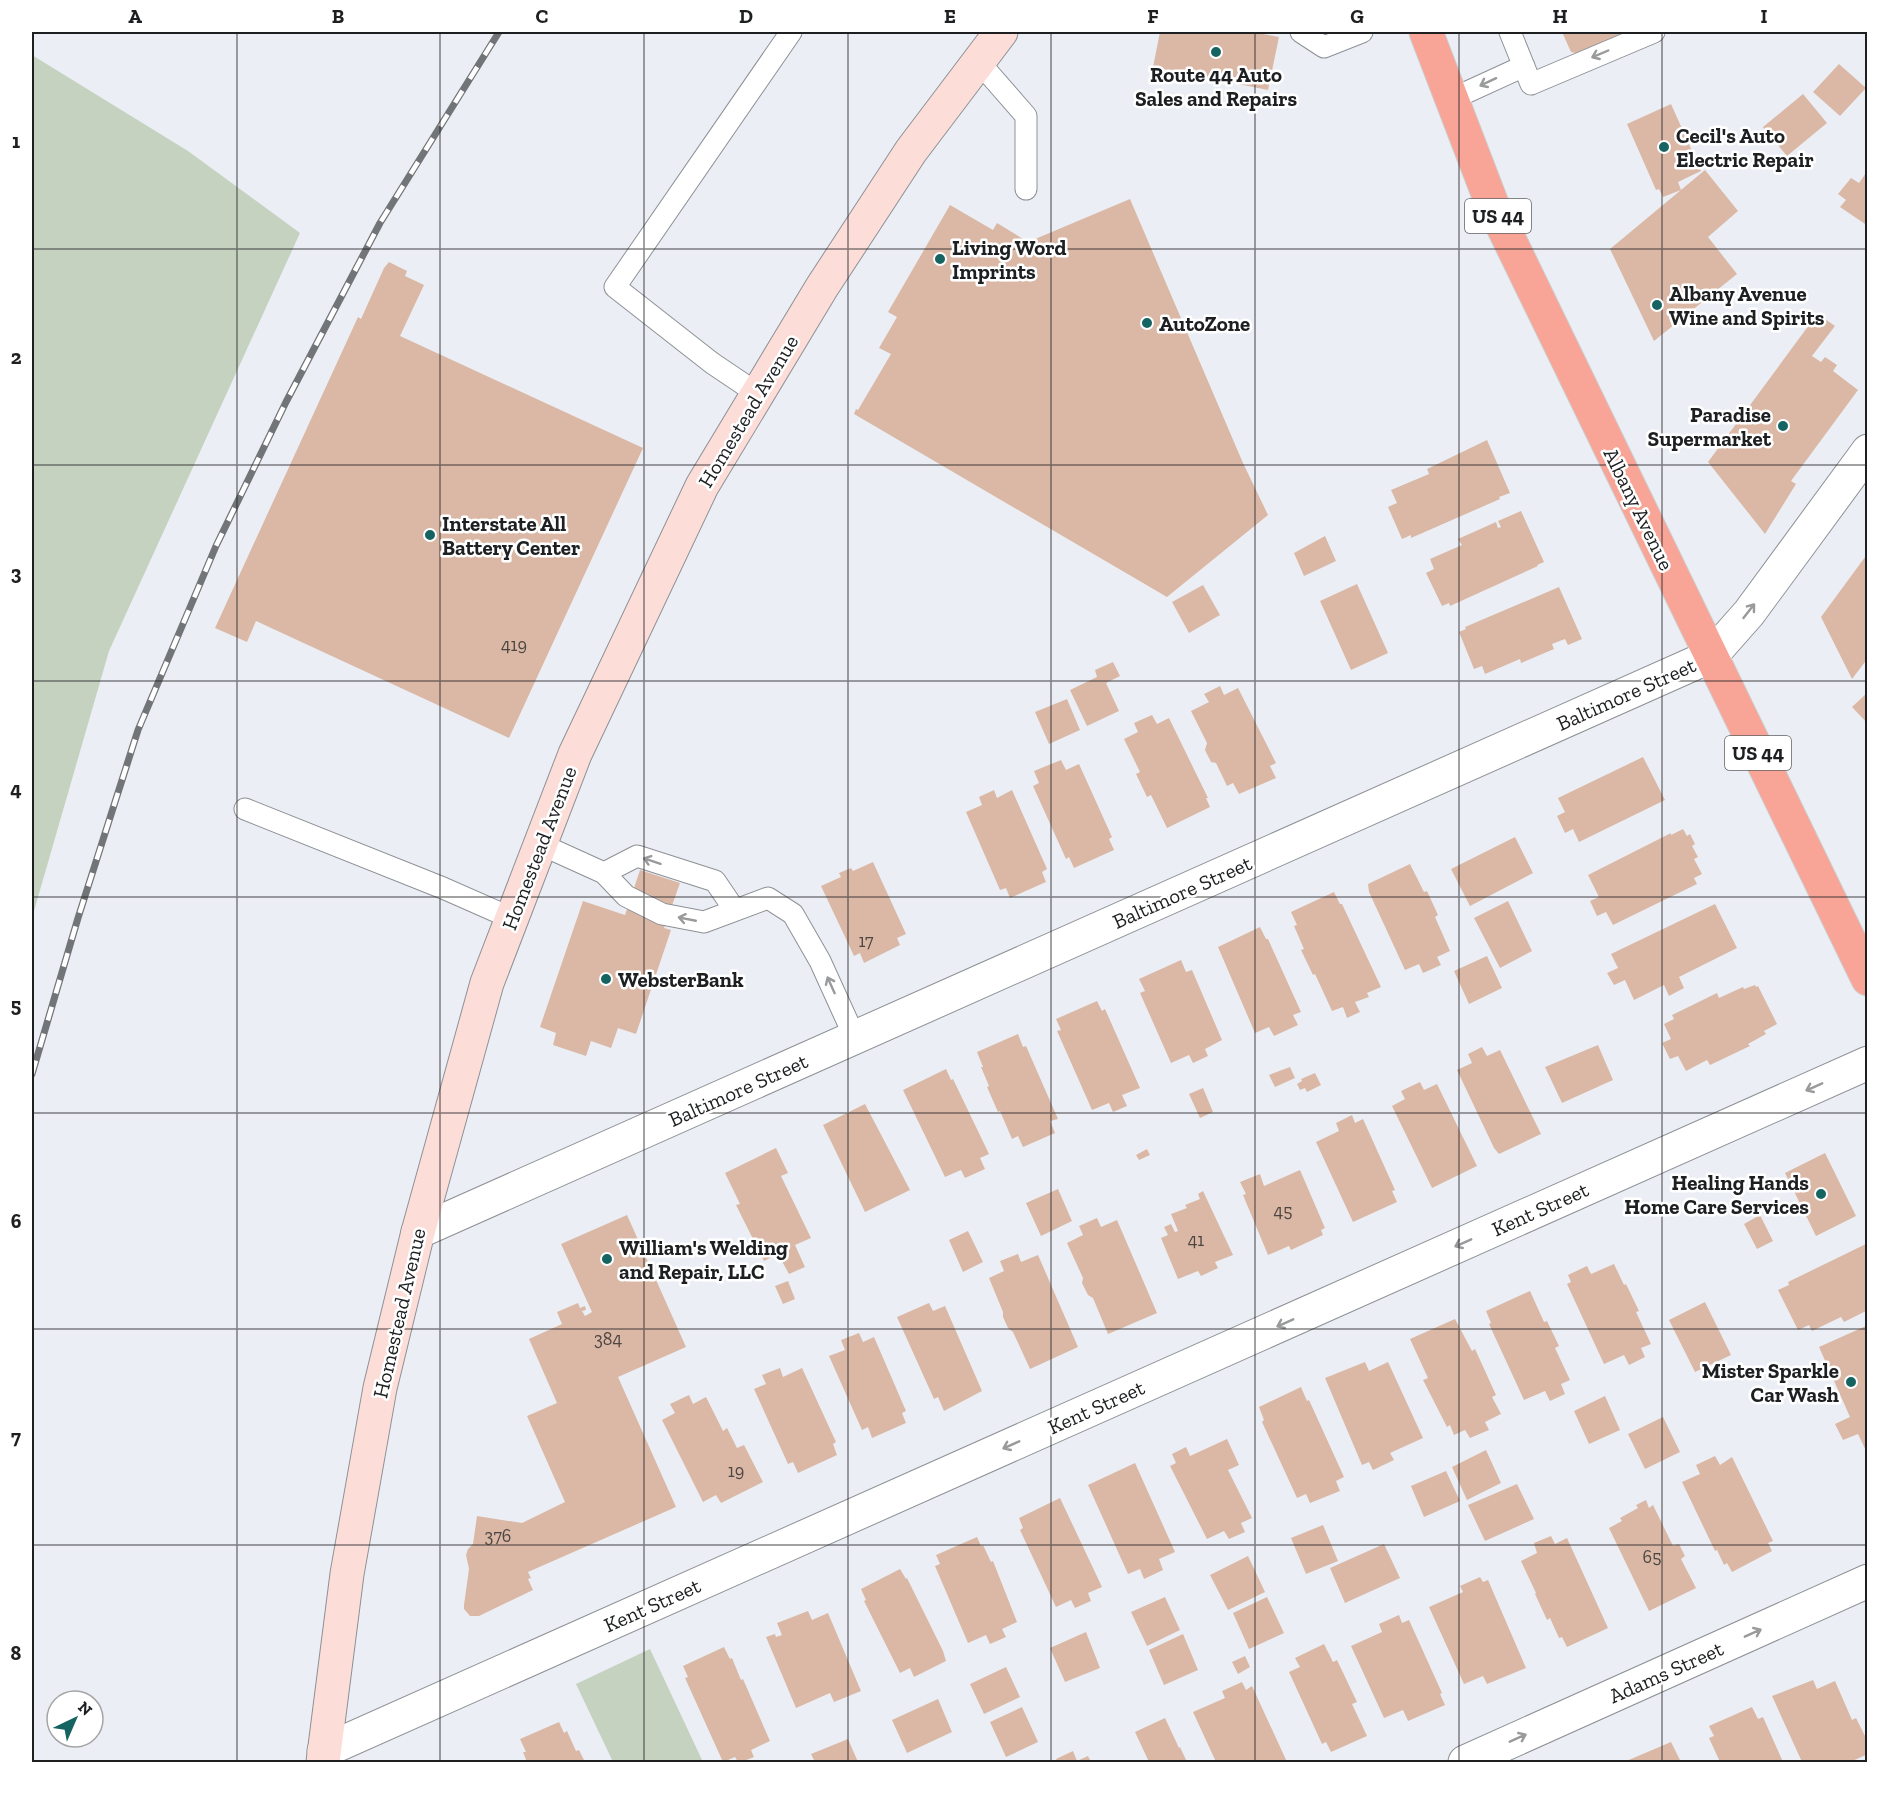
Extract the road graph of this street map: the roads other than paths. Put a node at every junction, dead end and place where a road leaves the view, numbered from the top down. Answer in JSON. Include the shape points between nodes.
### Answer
{"nodes":[{"id":1,"x":791,"y":32,"type":"edge"},
{"id":2,"x":1001,"y":32,"type":"edge"},
{"id":3,"x":1301,"y":32,"type":"edge"},
{"id":4,"x":1362,"y":32,"type":"edge"},
{"id":5,"x":1426,"y":32,"type":"edge"},
{"id":6,"x":1510,"y":32,"type":"edge"},
{"id":7,"x":1654,"y":32,"type":"edge"},
{"id":8,"x":978,"y":61,"type":"junction"},
{"id":9,"x":1524,"y":66,"type":"junction"},
{"id":10,"x":1452,"y":99,"type":"junction"},
{"id":11,"x":1026,"y":189,"type":"dead end"},
{"id":12,"x":758,"y":394,"type":"junction"},
{"id":13,"x":1868,"y":451,"type":"edge"},
{"id":14,"x":1711,"y":656,"type":"junction"},
{"id":15,"x":245,"y":809,"type":"dead end"},
{"id":16,"x":540,"y":844,"type":"junction"},
{"id":17,"x":604,"y":873,"type":"junction"},
{"id":18,"x":734,"y":909,"type":"junction"},
{"id":19,"x":511,"y":918,"type":"junction"},
{"id":20,"x":1868,"y":979,"type":"edge"},
{"id":21,"x":855,"y":1038,"type":"junction"},
{"id":22,"x":1868,"y":1063,"type":"edge"},
{"id":23,"x":418,"y":1232,"type":"junction"},
{"id":24,"x":1868,"y":1581,"type":"edge"},
{"id":25,"x":323,"y":1757,"type":"edge"},
{"id":26,"x":1465,"y":1762,"type":"edge"}],
"edges":[{"from":1,"to":12,"type":"lane","via":[[615,287]]},
{"from":2,"to":8,"type":"main road","name":"Homestead Avenue"},
{"from":3,"to":4,"type":"lane","via":[[1324,47]]},
{"from":5,"to":10,"type":"highway","name":"Albany Avenue","number":"US 44"},
{"from":6,"to":9,"type":"lane"},
{"from":7,"to":9,"type":"lane","one_way":true,"via":[[1531,84]]},
{"from":8,"to":11,"type":"lane","via":[[1026,116]]},
{"from":8,"to":12,"type":"main road","name":"Homestead Avenue","via":[[911,151]]},
{"from":9,"to":10,"type":"lane","one_way":true},
{"from":10,"to":14,"type":"highway","name":"Albany Avenue","number":"US 44","via":[[1492,204]]},
{"from":12,"to":16,"type":"main road","name":"Homestead Avenue","via":[[702,486],[575,754]]},
{"from":14,"to":13,"type":"street","name":"Baltimore Street","one_way":true,"via":[[1749,613]]},
{"from":14,"to":20,"type":"highway","name":"Albany Avenue","number":"US 44"},
{"from":14,"to":21,"type":"street","name":"Baltimore Street"},
{"from":15,"to":19,"type":"lane"},
{"from":16,"to":17,"type":"lane"},
{"from":16,"to":19,"type":"main road","name":"Homestead Avenue"},
{"from":18,"to":17,"type":"lane","one_way":true,"via":[[704,922],[662,914],[626,897]]},
{"from":18,"to":17,"type":"lane","one_way":true,"via":[[715,881],[637,856]]},
{"from":21,"to":18,"type":"lane","one_way":true,"via":[[820,961],[793,914],[768,898]]},
{"from":19,"to":23,"type":"main road","name":"Homestead Avenue","via":[[487,983]]},
{"from":21,"to":23,"type":"street","name":"Baltimore Street"},
{"from":22,"to":25,"type":"street","name":"Kent Street","one_way":true},
{"from":23,"to":25,"type":"main road","name":"Homestead Avenue","via":[[380,1388],[347,1574]]},
{"from":26,"to":24,"type":"street","name":"Adams Street","one_way":true}]}
